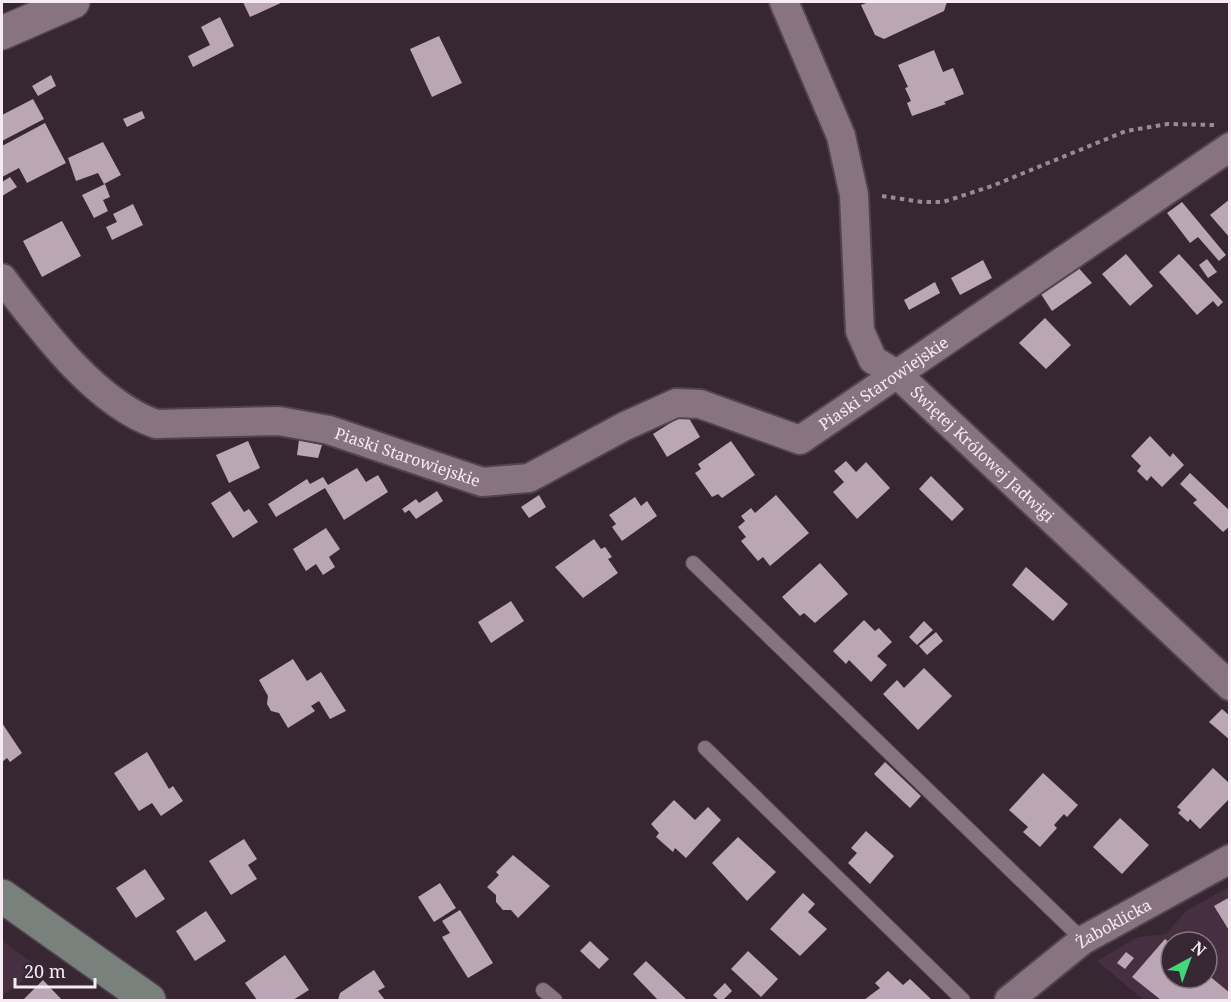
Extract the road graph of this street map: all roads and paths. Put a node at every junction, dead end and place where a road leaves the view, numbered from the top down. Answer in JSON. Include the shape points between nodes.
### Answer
{"nodes":[{"id":1,"x":784,"y":2,"type":"edge"},
{"id":2,"x":60,"y":4,"type":"edge"},
{"id":3,"x":2,"y":33,"type":"edge"},
{"id":4,"x":1225,"y":136,"type":"edge"},
{"id":5,"x":854,"y":195,"type":"junction"},
{"id":6,"x":2,"y":278,"type":"edge"},
{"id":7,"x":897,"y":374,"type":"junction"},
{"id":8,"x":693,"y":563,"type":"dead end"},
{"id":9,"x":1230,"y":686,"type":"edge"},
{"id":10,"x":705,"y":748,"type":"dead end"},
{"id":11,"x":1230,"y":859,"type":"edge"},
{"id":12,"x":2,"y":896,"type":"edge"},
{"id":13,"x":1083,"y":940,"type":"junction"},
{"id":14,"x":543,"y":990,"type":"dead end"},
{"id":15,"x":148,"y":1000,"type":"edge"},
{"id":16,"x":555,"y":1000,"type":"edge"},
{"id":17,"x":963,"y":1000,"type":"edge"},
{"id":18,"x":1008,"y":1000,"type":"edge"}],
"edges":[{"from":1,"to":5,"type":"street","name":"Świętej Królowej Jadwigi","via":[[841,136]]},
{"from":2,"to":3,"type":"street"},
{"from":4,"to":5,"type":"path","via":[[1168,124],[1126,131],[943,202]]},
{"from":4,"to":7,"type":"street","name":"Piaski Starowiejskie"},
{"from":5,"to":7,"type":"street","name":"Świętej Królowej Jadwigi","via":[[860,331],[873,360]]},
{"from":6,"to":7,"type":"street","name":"Piaski Starowiejskie","via":[[44,333],[76,366],[109,398],[140,419],[156,424],[279,421],[329,430],[482,482],[529,478],[676,403],[699,404],[800,440]]},
{"from":7,"to":9,"type":"street","name":"Świętej Królowej Jadwigi"},
{"from":8,"to":13,"type":"lane"},
{"from":10,"to":17,"type":"lane"},
{"from":11,"to":13,"type":"street","name":"Żaboklicka"},
{"from":12,"to":15,"type":"main road"},
{"from":13,"to":18,"type":"street","name":"Żaboklicka"},
{"from":14,"to":16,"type":"lane"}]}
